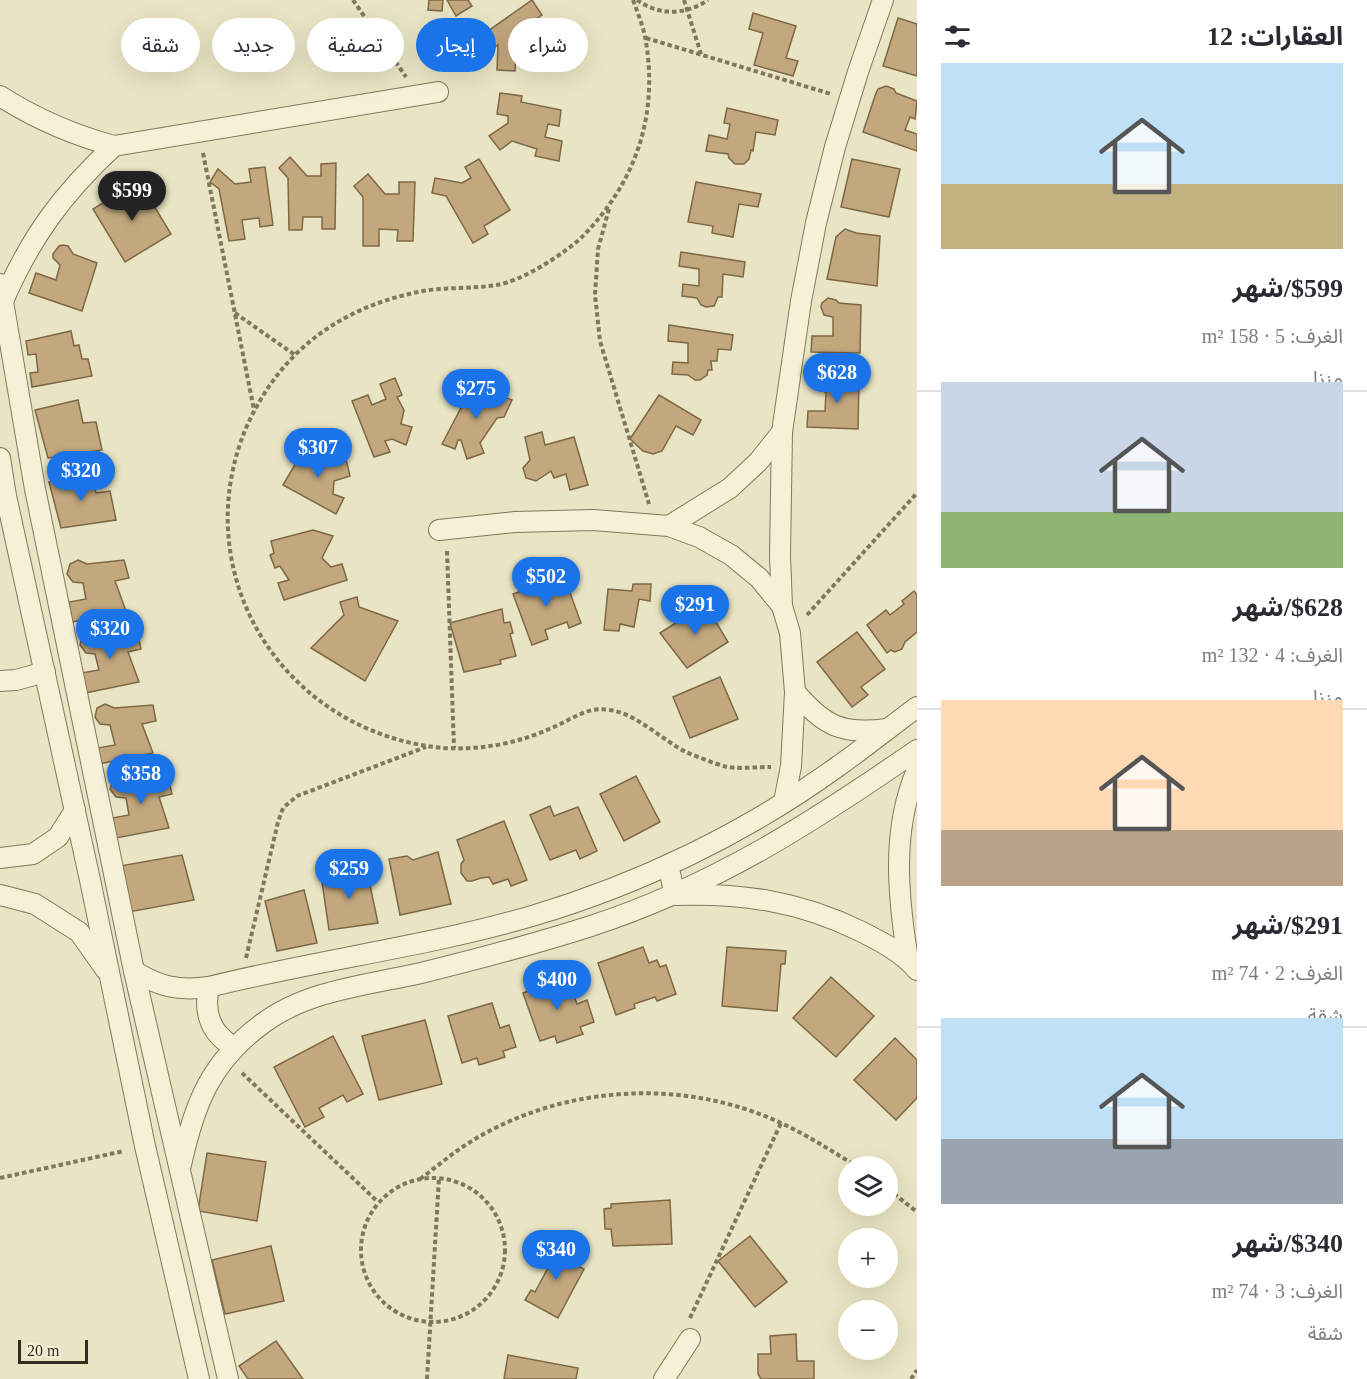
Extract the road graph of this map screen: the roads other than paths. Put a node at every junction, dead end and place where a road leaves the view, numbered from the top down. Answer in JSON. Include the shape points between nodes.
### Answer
{"nodes":[{"id":1,"x":883,"y":0,"type":"edge"},
{"id":2,"x":428,"y":94,"type":"road end"},
{"id":3,"x":0,"y":96,"type":"edge"},
{"id":4,"x":114,"y":146,"type":"junction"},
{"id":5,"x":1,"y":293,"type":"edge"},
{"id":6,"x":782,"y":432,"type":"junction"},
{"id":7,"x":0,"y":458,"type":"edge"},
{"id":8,"x":34,"y":489,"type":"junction"},
{"id":9,"x":6,"y":496,"type":"junction"},
{"id":10,"x":662,"y":525,"type":"junction"},
{"id":11,"x":442,"y":530,"type":"road end"},
{"id":12,"x":782,"y":606,"type":"junction"},
{"id":13,"x":45,"y":672,"type":"junction"},
{"id":14,"x":0,"y":681,"type":"edge"},
{"id":15,"x":795,"y":692,"type":"junction"},
{"id":16,"x":917,"y":707,"type":"edge"},
{"id":17,"x":887,"y":729,"type":"junction"},
{"id":18,"x":917,"y":750,"type":"edge"},
{"id":19,"x":917,"y":770,"type":"edge"},
{"id":20,"x":784,"y":802,"type":"junction"},
{"id":21,"x":75,"y":810,"type":"junction"},
{"id":22,"x":0,"y":858,"type":"edge"},
{"id":23,"x":668,"y":865,"type":"junction"},
{"id":24,"x":0,"y":895,"type":"edge"},
{"id":25,"x":675,"y":895,"type":"junction"},
{"id":26,"x":913,"y":965,"type":"edge"},
{"id":27,"x":134,"y":971,"type":"junction"},
{"id":28,"x":110,"y":976,"type":"junction"},
{"id":29,"x":209,"y":987,"type":"junction"},
{"id":30,"x":230,"y":1053,"type":"junction"},
{"id":31,"x":179,"y":1171,"type":"junction"},
{"id":32,"x":206,"y":1284,"type":"junction"},
{"id":33,"x":178,"y":1292,"type":"junction"},
{"id":34,"x":687,"y":1345,"type":"road end"},
{"id":35,"x":199,"y":1379,"type":"edge"},
{"id":36,"x":228,"y":1379,"type":"edge"},
{"id":37,"x":664,"y":1379,"type":"edge"}],
"edges":[{"from":1,"to":6,"type":"street","via":[[849,99],[816,224]]},
{"from":2,"to":4,"type":"street"},
{"from":3,"to":4,"type":"street","via":[[50,124]]},
{"from":4,"to":5,"type":"street","via":[[49,217]]},
{"from":5,"to":8,"type":"street"},
{"from":6,"to":10,"type":"street","via":[[730,488]]},
{"from":6,"to":12,"type":"street"},
{"from":7,"to":9,"type":"street"},
{"from":8,"to":9,"type":"street"},
{"from":8,"to":27,"type":"street"},
{"from":9,"to":13,"type":"street"},
{"from":10,"to":11,"type":"street","via":[[592,520],[515,522]]},
{"from":10,"to":12,"type":"street","via":[[699,537],[731,555],[759,578]]},
{"from":12,"to":15,"type":"street","via":[[790,633]]},
{"from":13,"to":14,"type":"street"},
{"from":13,"to":21,"type":"street"},
{"from":15,"to":17,"type":"street","via":[[813,712],[835,726],[861,732]]},
{"from":15,"to":20,"type":"street","via":[[791,766]]},
{"from":16,"to":17,"type":"street"},
{"from":17,"to":20,"type":"street"},
{"from":18,"to":25,"type":"street","via":[[765,850]]},
{"from":19,"to":26,"type":"street","via":[[905,810],[898,884]]},
{"from":20,"to":23,"type":"street"},
{"from":21,"to":22,"type":"street","via":[[58,837],[33,854]]},
{"from":21,"to":28,"type":"street"},
{"from":23,"to":25,"type":"street"},
{"from":23,"to":29,"type":"street","via":[[532,916]]},
{"from":24,"to":28,"type":"street","via":[[35,904],[79,932]]},
{"from":25,"to":26,"type":"street","via":[[716,894],[798,906],[873,937]]},
{"from":25,"to":30,"type":"street","via":[[592,926],[507,951],[297,1004],[263,1023]]},
{"from":27,"to":29,"type":"street","via":[[172,988]]},
{"from":27,"to":31,"type":"street"},
{"from":28,"to":33,"type":"street"},
{"from":29,"to":30,"type":"street","via":[[206,999],[210,1022]]},
{"from":30,"to":31,"type":"street","via":[[207,1084],[189,1125]]},
{"from":31,"to":32,"type":"street"},
{"from":32,"to":33,"type":"street"},
{"from":32,"to":36,"type":"street"},
{"from":33,"to":35,"type":"street"},
{"from":34,"to":37,"type":"street"}]}
